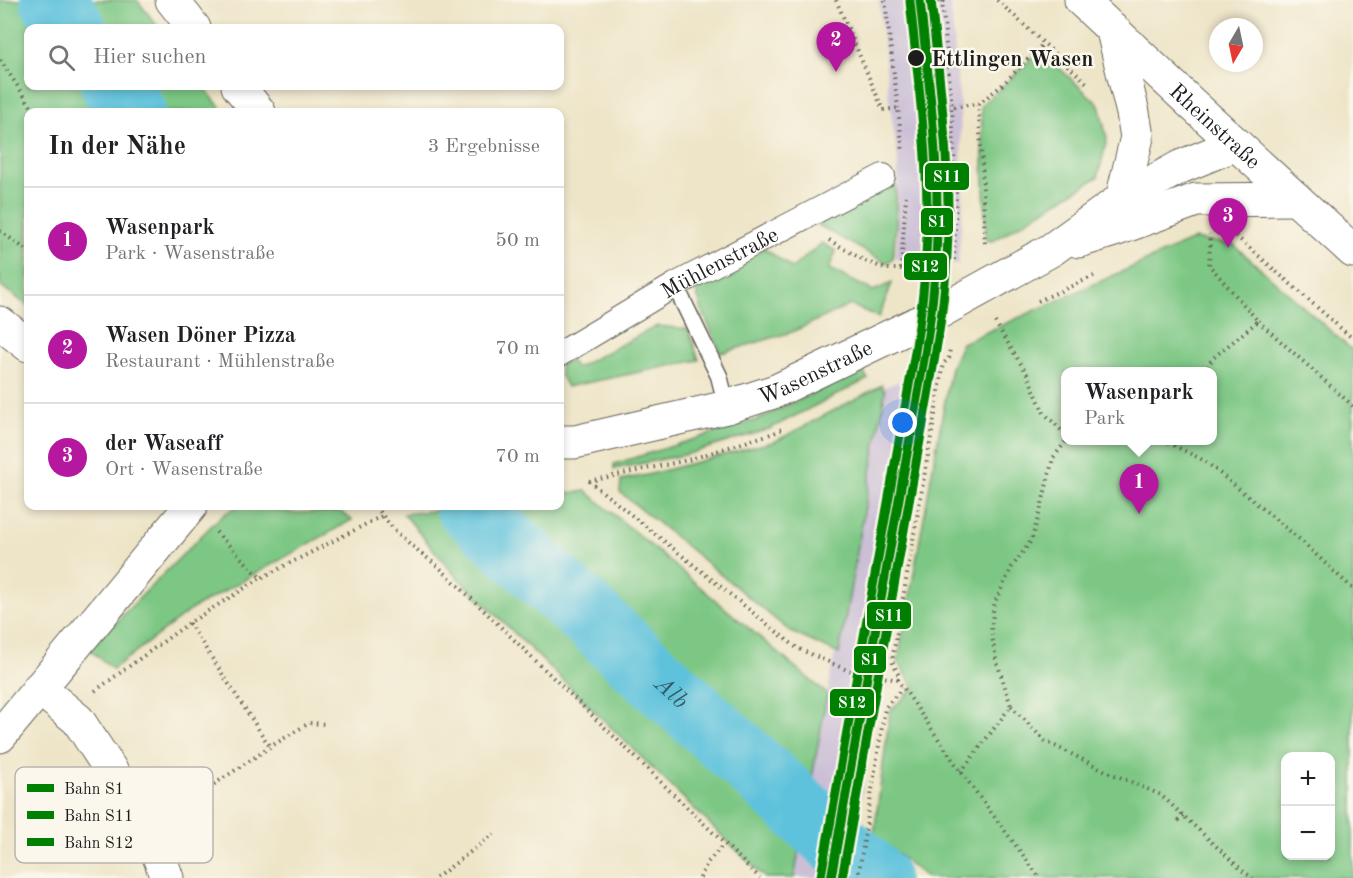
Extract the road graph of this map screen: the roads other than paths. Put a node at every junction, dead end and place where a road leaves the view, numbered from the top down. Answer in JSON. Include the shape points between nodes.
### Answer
{"nodes":[{"id":1,"x":172,"y":0,"type":"edge"},
{"id":2,"x":1081,"y":0,"type":"edge"},
{"id":3,"x":191,"y":24,"type":"edge"},
{"id":4,"x":1113,"y":30,"type":"junction"},
{"id":5,"x":241,"y":90,"type":"edge"},
{"id":6,"x":256,"y":108,"type":"edge"},
{"id":7,"x":1236,"y":144,"type":"junction"},
{"id":8,"x":883,"y":176,"type":"dead end"},
{"id":9,"x":1296,"y":198,"type":"junction"},
{"id":10,"x":1122,"y":199,"type":"junction"},
{"id":11,"x":1051,"y":250,"type":"junction"},
{"id":12,"x":1353,"y":251,"type":"edge"},
{"id":13,"x":675,"y":285,"type":"junction"},
{"id":14,"x":0,"y":324,"type":"edge"},
{"id":15,"x":24,"y":342,"type":"edge"},
{"id":16,"x":564,"y":352,"type":"edge"},
{"id":17,"x":727,"y":407,"type":"junction"},
{"id":18,"x":564,"y":442,"type":"edge"},
{"id":19,"x":188,"y":510,"type":"edge"},
{"id":20,"x":39,"y":688,"type":"junction"},
{"id":21,"x":0,"y":736,"type":"edge"},
{"id":22,"x":109,"y":767,"type":"edge"},
{"id":23,"x":161,"y":863,"type":"edge"},
{"id":24,"x":167,"y":878,"type":"edge"}],
"edges":[{"from":1,"to":3,"type":"street"},
{"from":2,"to":4,"type":"street","name":"Rheinstraße"},
{"from":4,"to":7,"type":"street","name":"Rheinstraße"},
{"from":4,"to":10,"type":"street","via":[[1137,138]]},
{"from":5,"to":6,"type":"street"},
{"from":7,"to":9,"type":"street","name":"Rheinstraße"},
{"from":7,"to":10,"type":"street","name":"Wasenstraße","via":[[1180,167]]},
{"from":8,"to":13,"type":"street","name":"Mühlenstraße"},
{"from":9,"to":11,"type":"street","name":"Wasenstraße","via":[[1196,200]]},
{"from":9,"to":12,"type":"street","name":"Rheinstraße"},
{"from":10,"to":11,"type":"street","name":"Wasenstraße"},
{"from":11,"to":17,"type":"street","name":"Wasenstraße","via":[[964,282],[932,316],[777,391]]},
{"from":13,"to":16,"type":"street","name":"Mühlenstraße"},
{"from":13,"to":17,"type":"lane","via":[[719,376]]},
{"from":14,"to":15,"type":"street"},
{"from":17,"to":18,"type":"street","name":"Wasenstraße"},
{"from":19,"to":20,"type":"street"},
{"from":20,"to":21,"type":"street"},
{"from":20,"to":22,"type":"street","via":[[78,720]]},
{"from":23,"to":24,"type":"street"}]}
